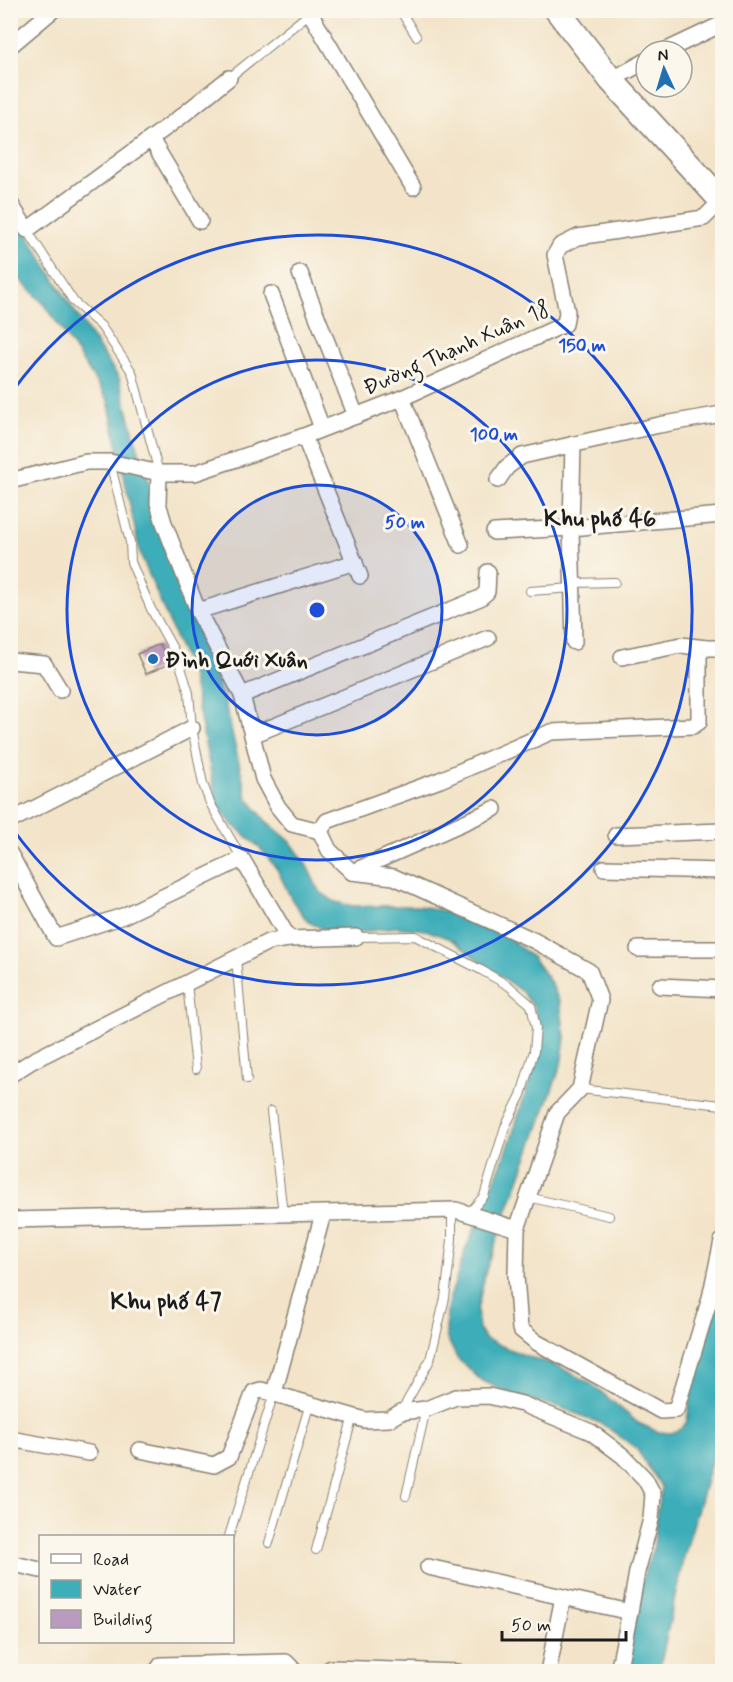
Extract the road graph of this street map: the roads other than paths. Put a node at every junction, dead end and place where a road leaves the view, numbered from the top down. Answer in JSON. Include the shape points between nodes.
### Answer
{"nodes":[{"id":1,"x":52,"y":10,"type":"edge"},
{"id":2,"x":400,"y":10,"type":"edge"},
{"id":3,"x":312,"y":12,"type":"edge"},
{"id":4,"x":564,"y":13,"type":"edge"},
{"id":5,"x":723,"y":24,"type":"edge"},
{"id":6,"x":416,"y":36,"type":"dead end"},
{"id":7,"x":691,"y":39,"type":"edge"},
{"id":8,"x":10,"y":46,"type":"edge"},
{"id":9,"x":634,"y":68,"type":"edge"},
{"id":10,"x":229,"y":78,"type":"joint"},
{"id":11,"x":611,"y":80,"type":"junction"},
{"id":12,"x":151,"y":139,"type":"junction"},
{"id":13,"x":413,"y":187,"type":"dead end"},
{"id":14,"x":722,"y":200,"type":"edge"},
{"id":15,"x":10,"y":203,"type":"edge"},
{"id":16,"x":200,"y":221,"type":"dead end"},
{"id":17,"x":27,"y":230,"type":"junction"},
{"id":18,"x":300,"y":273,"type":"dead end"},
{"id":19,"x":271,"y":294,"type":"dead end"},
{"id":20,"x":402,"y":398,"type":"junction"},
{"id":21,"x":723,"y":414,"type":"edge"},
{"id":22,"x":356,"y":416,"type":"junction"},
{"id":23,"x":322,"y":428,"type":"junction"},
{"id":24,"x":304,"y":436,"type":"junction"},
{"id":25,"x":573,"y":444,"type":"junction"},
{"id":26,"x":110,"y":462,"type":"junction"},
{"id":27,"x":154,"y":472,"type":"junction"},
{"id":28,"x":498,"y":480,"type":"dead end"},
{"id":29,"x":10,"y":481,"type":"edge"},
{"id":30,"x":723,"y":515,"type":"edge"},
{"id":31,"x":571,"y":528,"type":"junction"},
{"id":32,"x":494,"y":532,"type":"dead end"},
{"id":33,"x":461,"y":545,"type":"dead end"},
{"id":34,"x":488,"y":572,"type":"dead end"},
{"id":35,"x":615,"y":582,"type":"dead end"},
{"id":36,"x":573,"y":586,"type":"junction"},
{"id":37,"x":530,"y":591,"type":"dead end"},
{"id":38,"x":198,"y":610,"type":"junction"},
{"id":39,"x":488,"y":638,"type":"dead end"},
{"id":40,"x":574,"y":642,"type":"dead end"},
{"id":41,"x":706,"y":648,"type":"junction"},
{"id":42,"x":723,"y":648,"type":"edge"},
{"id":43,"x":622,"y":657,"type":"dead end"},
{"id":44,"x":10,"y":661,"type":"edge"},
{"id":45,"x":60,"y":690,"type":"dead end"},
{"id":46,"x":242,"y":695,"type":"junction"},
{"id":47,"x":250,"y":727,"type":"junction"},
{"id":48,"x":192,"y":728,"type":"junction"},
{"id":49,"x":494,"y":809,"type":"dead end"},
{"id":50,"x":10,"y":821,"type":"edge"},
{"id":51,"x":320,"y":831,"type":"junction"},
{"id":52,"x":723,"y":831,"type":"edge"},
{"id":53,"x":616,"y":835,"type":"dead end"},
{"id":54,"x":10,"y":854,"type":"edge"},
{"id":55,"x":242,"y":859,"type":"junction"},
{"id":56,"x":603,"y":868,"type":"dead end"},
{"id":57,"x":723,"y":871,"type":"edge"},
{"id":58,"x":352,"y":872,"type":"junction"},
{"id":59,"x":356,"y":937,"type":"joint"},
{"id":60,"x":288,"y":939,"type":"junction"},
{"id":61,"x":638,"y":949,"type":"dead end"},
{"id":62,"x":723,"y":949,"type":"edge"},
{"id":63,"x":236,"y":958,"type":"junction"},
{"id":64,"x":187,"y":983,"type":"junction"},
{"id":65,"x":660,"y":986,"type":"dead end"},
{"id":66,"x":723,"y":989,"type":"edge"},
{"id":67,"x":196,"y":1069,"type":"dead end"},
{"id":68,"x":10,"y":1075,"type":"edge"},
{"id":69,"x":247,"y":1079,"type":"dead end"},
{"id":70,"x":580,"y":1089,"type":"junction"},
{"id":71,"x":723,"y":1105,"type":"edge"},
{"id":72,"x":271,"y":1111,"type":"dead end"},
{"id":73,"x":528,"y":1197,"type":"junction"},
{"id":74,"x":452,"y":1210,"type":"junction"},
{"id":75,"x":470,"y":1213,"type":"junction"},
{"id":76,"x":283,"y":1214,"type":"junction"},
{"id":77,"x":323,"y":1214,"type":"junction"},
{"id":78,"x":609,"y":1216,"type":"dead end"},
{"id":79,"x":10,"y":1220,"type":"edge"},
{"id":80,"x":515,"y":1228,"type":"junction"},
{"id":81,"x":723,"y":1241,"type":"edge"},
{"id":82,"x":274,"y":1393,"type":"junction"},
{"id":83,"x":310,"y":1403,"type":"junction"},
{"id":84,"x":426,"y":1409,"type":"junction"},
{"id":85,"x":400,"y":1412,"type":"junction"},
{"id":86,"x":353,"y":1416,"type":"junction"},
{"id":87,"x":10,"y":1439,"type":"edge"},
{"id":88,"x":140,"y":1450,"type":"dead end"},
{"id":89,"x":89,"y":1453,"type":"dead end"},
{"id":90,"x":406,"y":1496,"type":"dead end"},
{"id":91,"x":229,"y":1535,"type":"edge"},
{"id":92,"x":269,"y":1543,"type":"dead end"},
{"id":93,"x":316,"y":1550,"type":"dead end"},
{"id":94,"x":10,"y":1563,"type":"edge"},
{"id":95,"x":428,"y":1567,"type":"dead end"},
{"id":96,"x":39,"y":1570,"type":"edge"},
{"id":97,"x":563,"y":1597,"type":"junction"},
{"id":98,"x":630,"y":1612,"type":"junction"},
{"id":99,"x":156,"y":1671,"type":"edge"},
{"id":100,"x":296,"y":1671,"type":"edge"},
{"id":101,"x":326,"y":1671,"type":"edge"},
{"id":102,"x":458,"y":1671,"type":"edge"},
{"id":103,"x":548,"y":1671,"type":"edge"},
{"id":104,"x":618,"y":1671,"type":"edge"}],
"edges":[{"from":1,"to":8,"type":"street"},
{"from":2,"to":6,"type":"lane"},
{"from":3,"to":10,"type":"lane"},
{"from":3,"to":13,"type":"street"},
{"from":4,"to":11,"type":"main road"},
{"from":5,"to":7,"type":"street"},
{"from":9,"to":11,"type":"street"},
{"from":10,"to":12,"type":"street"},
{"from":11,"to":14,"type":"main road"},
{"from":12,"to":16,"type":"street"},
{"from":12,"to":17,"type":"street"},
{"from":14,"to":20,"type":"street","name":"Đường Thạnh Xuân 18","via":[[704,218],[578,237],[560,246],[555,255],[566,324]]},
{"from":15,"to":17,"type":"street"},
{"from":17,"to":27,"type":"lane","via":[[74,302],[101,326],[132,372]]},
{"from":18,"to":22,"type":"street"},
{"from":19,"to":23,"type":"street"},
{"from":20,"to":22,"type":"street","name":"Đường Thạnh Xuân 18"},
{"from":20,"to":33,"type":"street"},
{"from":21,"to":25,"type":"street"},
{"from":22,"to":23,"type":"street","name":"Đường Thạnh Xuân 18"},
{"from":23,"to":24,"type":"street","name":"Đường Thạnh Xuân 18"},
{"from":24,"to":27,"type":"street","name":"Đường Thạnh Xuân 18","via":[[195,473]]},
{"from":24,"to":38,"type":"street","via":[[358,569]]},
{"from":25,"to":28,"type":"street","via":[[522,456]]},
{"from":25,"to":31,"type":"street"},
{"from":26,"to":27,"type":"street","name":"Đường Thạnh Xuân 18"},
{"from":26,"to":29,"type":"street","name":"Đường Thạnh Xuân 18","via":[[86,462]]},
{"from":26,"to":48,"type":"lane","via":[[130,542],[131,562],[178,658],[189,693]]},
{"from":27,"to":38,"type":"street","via":[[161,513]]},
{"from":30,"to":31,"type":"street"},
{"from":31,"to":32,"type":"street"},
{"from":31,"to":36,"type":"street"},
{"from":34,"to":46,"type":"street","via":[[487,592],[480,598]]},
{"from":35,"to":36,"type":"lane"},
{"from":36,"to":37,"type":"lane"},
{"from":36,"to":40,"type":"street"},
{"from":38,"to":46,"type":"street"},
{"from":39,"to":47,"type":"street","via":[[260,732]]},
{"from":41,"to":42,"type":"street"},
{"from":41,"to":43,"type":"street","via":[[681,645]]},
{"from":41,"to":51,"type":"street","via":[[699,652],[699,722],[693,726],[551,732],[440,780],[327,821]]},
{"from":44,"to":45,"type":"street","via":[[44,664]]},
{"from":46,"to":47,"type":"street"},
{"from":47,"to":51,"type":"street","via":[[263,779],[278,807],[292,824]]},
{"from":48,"to":50,"type":"street"},
{"from":48,"to":55,"type":"lane","via":[[207,794]]},
{"from":49,"to":58,"type":"street"},
{"from":51,"to":58,"type":"street","via":[[329,850]]},
{"from":52,"to":53,"type":"street"},
{"from":54,"to":55,"type":"street","via":[[56,938],[123,916]]},
{"from":55,"to":60,"type":"street"},
{"from":56,"to":57,"type":"street"},
{"from":58,"to":70,"type":"street","via":[[394,877],[535,941],[588,971],[600,1000]]},
{"from":59,"to":60,"type":"street"},
{"from":59,"to":75,"type":"lane","via":[[415,936],[491,975],[531,1005],[536,1028],[534,1051],[522,1095],[505,1127],[484,1196]]},
{"from":60,"to":63,"type":"street","via":[[268,942]]},
{"from":61,"to":62,"type":"street"},
{"from":63,"to":64,"type":"street"},
{"from":63,"to":69,"type":"lane"},
{"from":64,"to":67,"type":"lane"},
{"from":64,"to":68,"type":"street"},
{"from":65,"to":66,"type":"street"},
{"from":70,"to":71,"type":"lane"},
{"from":70,"to":73,"type":"street","via":[[557,1113]]},
{"from":72,"to":76,"type":"lane"},
{"from":73,"to":78,"type":"lane"},
{"from":73,"to":80,"type":"street"},
{"from":74,"to":75,"type":"street"},
{"from":74,"to":77,"type":"street"},
{"from":74,"to":85,"type":"lane","via":[[445,1298],[430,1360]]},
{"from":75,"to":80,"type":"street"},
{"from":76,"to":77,"type":"street"},
{"from":76,"to":79,"type":"street"},
{"from":77,"to":82,"type":"street"},
{"from":80,"to":81,"type":"street","via":[[520,1329],[536,1342],[661,1411],[676,1410]]},
{"from":82,"to":83,"type":"street"},
{"from":82,"to":88,"type":"street","via":[[254,1392],[229,1457],[214,1464]]},
{"from":82,"to":91,"type":"lane"},
{"from":83,"to":86,"type":"street"},
{"from":83,"to":92,"type":"lane"},
{"from":84,"to":85,"type":"street"},
{"from":84,"to":90,"type":"lane"},
{"from":84,"to":98,"type":"street","via":[[456,1397],[489,1396],[522,1404],[591,1432],[623,1456],[645,1479],[653,1494]]},
{"from":85,"to":86,"type":"street","via":[[389,1419]]},
{"from":86,"to":93,"type":"lane"},
{"from":87,"to":89,"type":"street"},
{"from":94,"to":96,"type":"street"},
{"from":95,"to":97,"type":"street"},
{"from":97,"to":98,"type":"street"},
{"from":97,"to":103,"type":"street"},
{"from":98,"to":104,"type":"street"},
{"from":99,"to":100,"type":"street","via":[[161,1665],[286,1662]]},
{"from":101,"to":102,"type":"street"}]}
